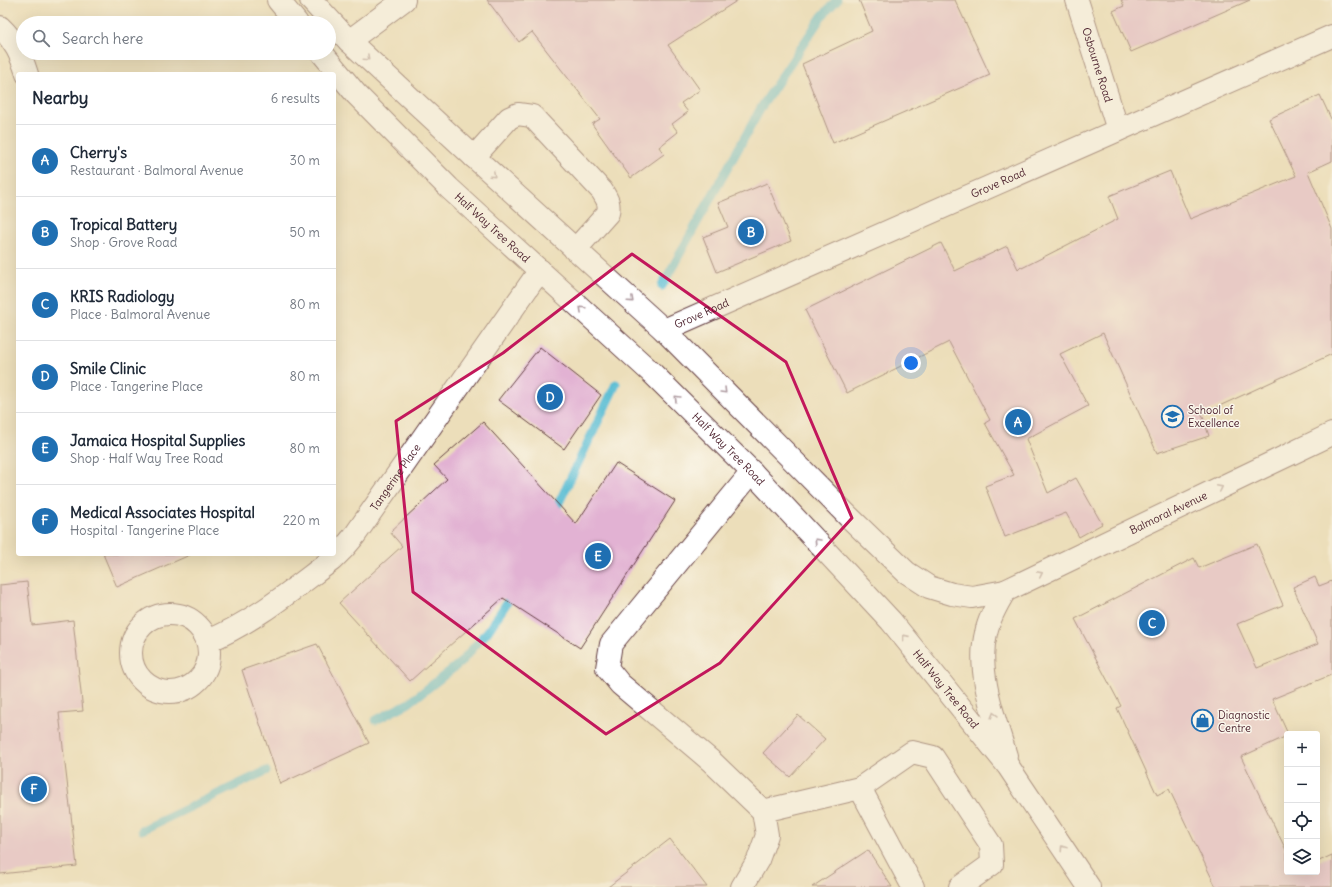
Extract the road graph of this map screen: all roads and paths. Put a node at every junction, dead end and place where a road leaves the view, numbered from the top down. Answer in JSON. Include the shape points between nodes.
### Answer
{"nodes":[{"id":1,"x":278,"y":0,"type":"edge"},
{"id":2,"x":311,"y":0,"type":"edge"},
{"id":3,"x":404,"y":0,"type":"edge"},
{"id":4,"x":1077,"y":0,"type":"edge"},
{"id":5,"x":291,"y":16,"type":"edge"},
{"id":6,"x":326,"y":16,"type":"edge"},
{"id":7,"x":0,"y":27,"type":"edge"},
{"id":8,"x":336,"y":27,"type":"edge"},
{"id":9,"x":1332,"y":36,"type":"edge"},
{"id":10,"x":349,"y":41,"type":"junction"},
{"id":11,"x":16,"y":47,"type":"edge"},
{"id":12,"x":23,"y":60,"type":"edge"},
{"id":13,"x":328,"y":60,"type":"edge"},
{"id":14,"x":26,"y":72,"type":"edge"},
{"id":15,"x":1118,"y":130,"type":"junction"},
{"id":16,"x":474,"y":157,"type":"junction"},
{"id":17,"x":575,"y":250,"type":"junction"},
{"id":18,"x":540,"y":270,"type":"junction"},
{"id":19,"x":664,"y":330,"type":"junction"},
{"id":20,"x":1332,"y":434,"type":"edge"},
{"id":21,"x":752,"y":472,"type":"junction"},
{"id":22,"x":1005,"y":591,"type":"junction"},
{"id":23,"x":208,"y":641,"type":"dead end"},
{"id":24,"x":1008,"y":766,"type":"junction"},
{"id":25,"x":860,"y":788,"type":"junction"},
{"id":26,"x":763,"y":810,"type":"junction"},
{"id":27,"x":1083,"y":885,"type":"edge"},
{"id":28,"x":742,"y":887,"type":"edge"},
{"id":29,"x":913,"y":887,"type":"edge"},
{"id":30,"x":960,"y":887,"type":"edge"}],
"edges":[{"from":1,"to":5,"type":"main road"},
{"from":2,"to":6,"type":"main road"},
{"from":3,"to":10,"type":"main road"},
{"from":4,"to":15,"type":"main road","name":"Osbourne Road"},
{"from":7,"to":11,"type":"main road"},
{"from":8,"to":10,"type":"main road"},
{"from":9,"to":15,"type":"main road","name":"Grove Road"},
{"from":10,"to":16,"type":"main road","one_way":true},
{"from":12,"to":14,"type":"main road"},
{"from":13,"to":18,"type":"main road","name":"Half Way Tree Road","via":[[356,94],[449,188]]},
{"from":15,"to":19,"type":"main road","name":"Grove Road"},
{"from":16,"to":17,"type":"main road","one_way":true},
{"from":16,"to":17,"type":"main road","via":[[509,118],[518,114],[532,116],[609,201],[608,213]]},
{"from":17,"to":19,"type":"main road","one_way":true},
{"from":21,"to":18,"type":"main road","name":"Half Way Tree Road","one_way":true,"via":[[652,373]]},
{"from":18,"to":23,"type":"main road","name":"Tangerine Place","via":[[344,548],[332,560],[250,619],[226,634]]},
{"from":19,"to":22,"type":"main road","one_way":true,"via":[[906,572],[929,587],[952,594],[972,597]]},
{"from":22,"to":20,"type":"main road","name":"Balmoral Avenue","one_way":true},
{"from":24,"to":21,"type":"main road","name":"Half Way Tree Road","one_way":true,"via":[[891,621]]},
{"from":21,"to":26,"type":"main road","via":[[611,644],[607,668],[620,684],[711,761]]},
{"from":24,"to":22,"type":"main road","one_way":true,"via":[[988,697],[983,654],[986,633],[994,610]]},
{"from":27,"to":24,"type":"main road","name":"Half Way Tree Road","one_way":true},
{"from":25,"to":26,"type":"main road"},
{"from":25,"to":29,"type":"main road"},
{"from":25,"to":30,"type":"main road","via":[[912,752],[933,757],[991,845],[992,864]]},
{"from":26,"to":28,"type":"main road","via":[[767,836],[758,860]]}]}
